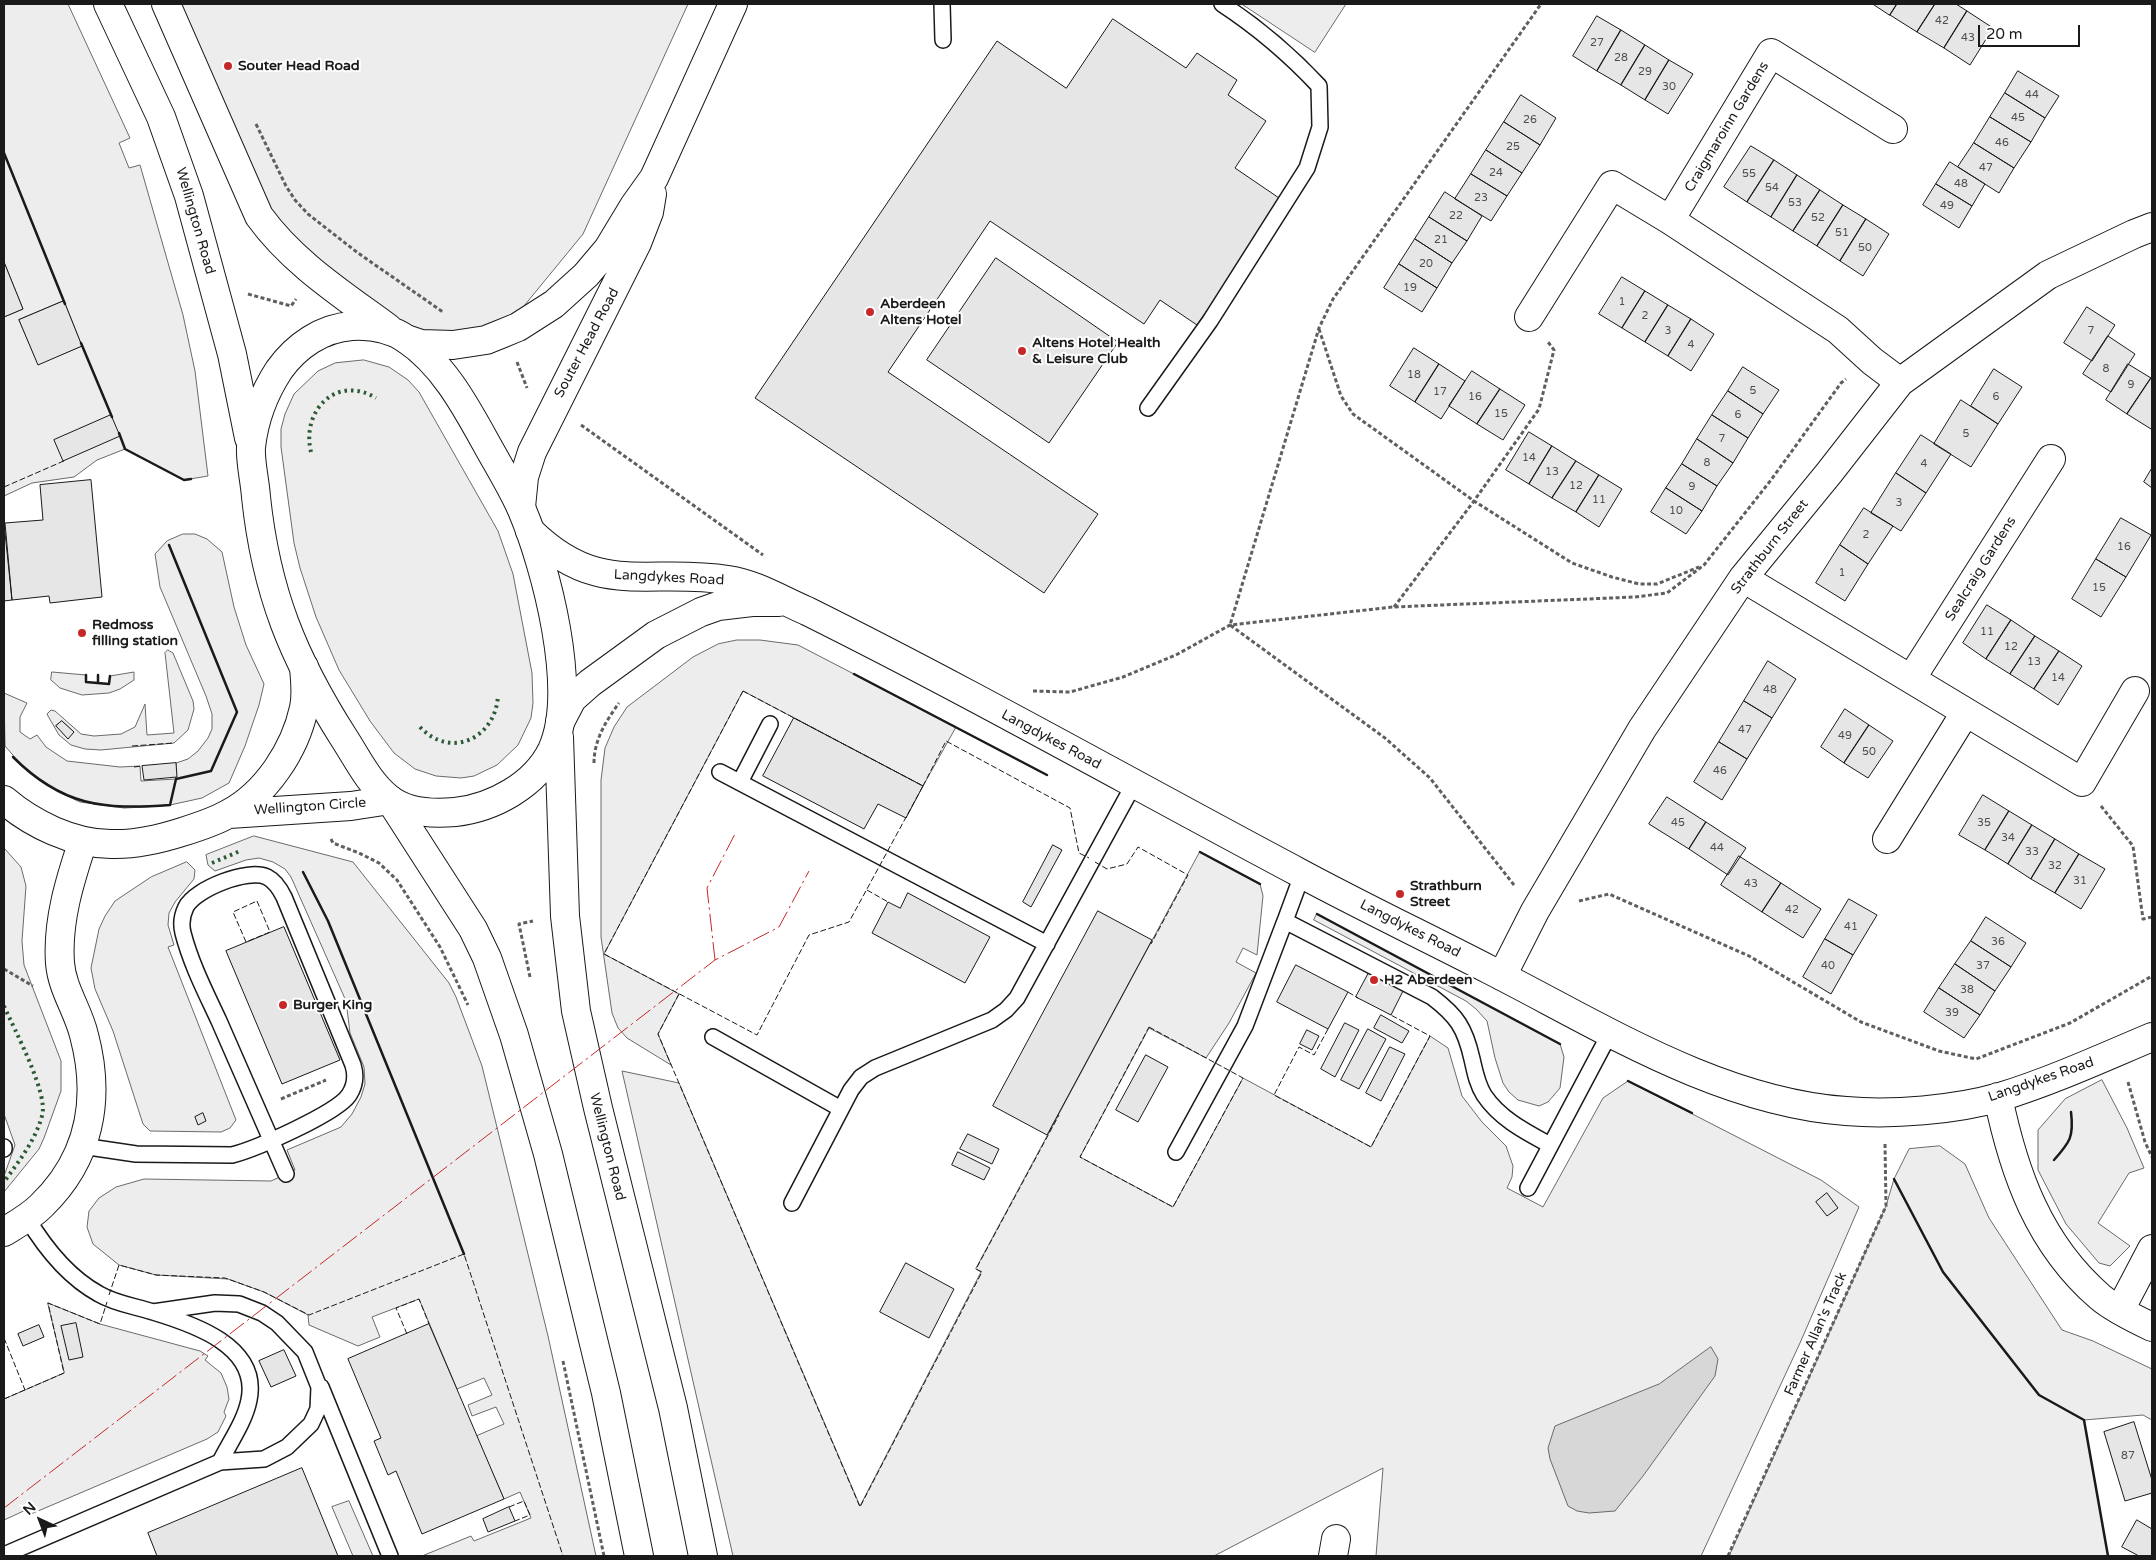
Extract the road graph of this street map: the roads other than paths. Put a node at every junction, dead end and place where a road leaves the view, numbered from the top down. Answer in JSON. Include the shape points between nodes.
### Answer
{"nodes":[{"id":1,"x":108,"y":4,"type":"edge"},
{"id":2,"x":166,"y":4,"type":"edge"},
{"id":3,"x":733,"y":4,"type":"edge"},
{"id":4,"x":942,"y":4,"type":"edge"},
{"id":5,"x":1222,"y":4,"type":"edge"},
{"id":6,"x":943,"y":40,"type":"dead end"},
{"id":7,"x":1893,"y":129,"type":"dead end"},
{"id":8,"x":654,"y":178,"type":"junction"},
{"id":9,"x":1670,"y":220,"type":"junction"},
{"id":10,"x":2152,"y":227,"type":"edge"},
{"id":11,"x":1529,"y":317,"type":"road end"},
{"id":12,"x":400,"y":335,"type":"junction"},
{"id":13,"x":1900,"y":382,"type":"junction"},
{"id":14,"x":1148,"y":408,"type":"dead end"},
{"id":15,"x":251,"y":449,"type":"junction"},
{"id":16,"x":2051,"y":458,"type":"dead end"},
{"id":17,"x":526,"y":519,"type":"junction"},
{"id":18,"x":1743,"y":578,"type":"junction"},
{"id":19,"x":786,"y":602,"type":"junction"},
{"id":20,"x":304,"y":666,"type":"junction"},
{"id":21,"x":1911,"y":679,"type":"junction"},
{"id":22,"x":2135,"y":691,"type":"dead end"},
{"id":23,"x":1965,"y":713,"type":"junction"},
{"id":24,"x":770,"y":724,"type":"dead end"},
{"id":25,"x":559,"y":726,"type":"junction"},
{"id":26,"x":720,"y":772,"type":"dead end"},
{"id":27,"x":740,"y":782,"type":"junction"},
{"id":28,"x":1134,"y":784,"type":"junction"},
{"id":29,"x":4,"y":800,"type":"edge"},
{"id":30,"x":390,"y":800,"type":"junction"},
{"id":31,"x":229,"y":814,"type":"junction"},
{"id":32,"x":1887,"y":839,"type":"dead end"},
{"id":33,"x":83,"y":840,"type":"junction"},
{"id":34,"x":1302,"y":875,"type":"junction"},
{"id":35,"x":1285,"y":921,"type":"junction"},
{"id":36,"x":1047,"y":944,"type":"junction"},
{"id":37,"x":1502,"y":976,"type":"junction"},
{"id":38,"x":1610,"y":1033,"type":"junction"},
{"id":39,"x":712,"y":1037,"type":"dead end"},
{"id":40,"x":2152,"y":1037,"type":"edge"},
{"id":41,"x":1998,"y":1097,"type":"junction"},
{"id":42,"x":841,"y":1109,"type":"junction"},
{"id":43,"x":271,"y":1140,"type":"junction"},
{"id":44,"x":1550,"y":1145,"type":"junction"},
{"id":45,"x":82,"y":1146,"type":"junction"},
{"id":46,"x":1176,"y":1152,"type":"dead end"},
{"id":47,"x":286,"y":1174,"type":"dead end"},
{"id":48,"x":1528,"y":1188,"type":"dead end"},
{"id":49,"x":792,"y":1203,"type":"dead end"},
{"id":50,"x":27,"y":1218,"type":"junction"},
{"id":51,"x":4,"y":1232,"type":"edge"},
{"id":52,"x":2152,"y":1249,"type":"edge"},
{"id":53,"x":2120,"y":1310,"type":"junction"},
{"id":54,"x":153,"y":1312,"type":"junction"},
{"id":55,"x":2152,"y":1328,"type":"edge"},
{"id":56,"x":313,"y":1370,"type":"junction"},
{"id":57,"x":220,"y":1462,"type":"junction"},
{"id":58,"x":4,"y":1556,"type":"edge"},
{"id":59,"x":390,"y":1556,"type":"edge"},
{"id":60,"x":639,"y":1556,"type":"edge"},
{"id":61,"x":703,"y":1556,"type":"edge"}],
"edges":[{"from":1,"to":15,"type":"street","name":"Wellington Road","via":[[161,118],[186,187],[232,354]]},
{"from":2,"to":12,"type":"street","via":[[259,216],[297,259]]},
{"from":3,"to":8,"type":"street","name":"Souter Head Road"},
{"from":4,"to":6,"type":"lane"},
{"from":5,"to":14,"type":"lane","via":[[1246,20],[1319,86],[1320,126],[1307,168],[1288,200],[1210,322]]},
{"from":7,"to":9,"type":"street","name":"Craigmaroinn Gardens","via":[[1771,53]]},
{"from":8,"to":12,"type":"street","name":"Souter Head Road","via":[[608,249],[586,275],[554,304],[518,327],[486,340],[453,345],[422,344]]},
{"from":8,"to":17,"type":"street","name":"Souter Head Road","via":[[649,212],[637,243],[529,459],[523,486]]},
{"from":9,"to":11,"type":"street","via":[[1612,185]]},
{"from":9,"to":13,"type":"street","via":[[1838,330]]},
{"from":10,"to":13,"type":"street","name":"Strathburn Street","via":[[2048,275]]},
{"from":12,"to":15,"type":"street","name":"Souter Head Road","via":[[363,325],[340,327],[318,335],[293,353],[273,379],[258,412]]},
{"from":12,"to":17,"type":"street","via":[[439,370],[461,400]]},
{"from":13,"to":18,"type":"street","name":"Strathburn Street"},
{"from":15,"to":20,"type":"street","via":[[259,521],[272,587],[281,616]]},
{"from":16,"to":21,"type":"street","name":"Sealcraig Gardens"},
{"from":17,"to":19,"type":"street","name":"Langdykes Road","via":[[545,546],[591,571],[626,577],[731,580]]},
{"from":17,"to":25,"type":"street","via":[[544,575],[557,639],[562,690]]},
{"from":18,"to":21,"type":"street"},
{"from":18,"to":37,"type":"street","name":"Strathburn Street","via":[[1642,729],[1535,911]]},
{"from":19,"to":25,"type":"street","name":"Langdykes Road","via":[[718,606],[685,619],[640,645],[590,683],[572,699]]},
{"from":19,"to":28,"type":"street","name":"Langdykes Road"},
{"from":20,"to":30,"type":"street","via":[[328,712],[368,775]]},
{"from":20,"to":31,"type":"street","name":"Wellington Circle","via":[[304,707],[291,745],[272,776]]},
{"from":21,"to":23,"type":"street"},
{"from":22,"to":23,"type":"street","via":[[2082,782]]},
{"from":23,"to":32,"type":"street"},
{"from":24,"to":27,"type":"lane"},
{"from":25,"to":30,"type":"street","via":[[553,748],[533,776],[489,804],[456,812],[430,812],[407,808]]},
{"from":25,"to":61,"type":"street","name":"Wellington Road","via":[[564,916],[581,1040],[673,1408]]},
{"from":26,"to":27,"type":"lane"},
{"from":27,"to":36,"type":"lane"},
{"from":28,"to":34,"type":"street","name":"Langdykes Road"},
{"from":28,"to":36,"type":"lane"},
{"from":29,"to":33,"type":"street","name":"Wellington Circle","via":[[43,826]]},
{"from":30,"to":31,"type":"street","name":"Wellington Circle","via":[[351,806]]},
{"from":30,"to":60,"type":"street","via":[[473,929],[501,995],[548,1154],[606,1394]]},
{"from":31,"to":33,"type":"street","name":"Wellington Circle","via":[[201,826],[141,842],[110,844]]},
{"from":33,"to":45,"type":"street","via":[[62,920],[60,952],[62,979],[84,1034],[92,1083],[90,1119]]},
{"from":34,"to":35,"type":"lane"},
{"from":34,"to":37,"type":"street","name":"Langdykes Road"},
{"from":35,"to":44,"type":"lane","via":[[1432,997],[1450,1011],[1468,1042],[1477,1082],[1494,1108],[1514,1125]]},
{"from":35,"to":46,"type":"lane","via":[[1245,1026]]},
{"from":36,"to":42,"type":"lane","via":[[1017,998],[1006,1010],[992,1020],[875,1068],[860,1077]]},
{"from":37,"to":38,"type":"street","name":"Langdykes Road"},
{"from":38,"to":41,"type":"street","name":"Langdykes Road","via":[[1702,1075],[1806,1106],[1884,1113],[1942,1108]]},
{"from":38,"to":44,"type":"lane"},
{"from":39,"to":42,"type":"lane"},
{"from":40,"to":41,"type":"street","name":"Langdykes Road","via":[[2080,1068]]},
{"from":41,"to":53,"type":"street","via":[[2021,1184],[2038,1220],[2080,1278]]},
{"from":42,"to":49,"type":"lane"},
{"from":43,"to":43,"type":"lane","via":[[195,968],[182,919],[186,907],[203,891],[240,876],[256,874],[266,877],[284,897],[354,1068],[350,1094],[342,1103]]},
{"from":43,"to":45,"type":"lane","via":[[222,1157],[136,1154]]},
{"from":43,"to":47,"type":"lane"},
{"from":44,"to":48,"type":"lane"},
{"from":45,"to":50,"type":"street","via":[[74,1165],[55,1190]]},
{"from":50,"to":51,"type":"street"},
{"from":50,"to":54,"type":"lane","via":[[42,1243],[83,1283],[120,1304]]},
{"from":52,"to":53,"type":"street"},
{"from":53,"to":55,"type":"street"},
{"from":54,"to":56,"type":"lane","via":[[215,1303],[248,1306],[262,1312],[293,1338]]},
{"from":54,"to":57,"type":"lane","via":[[216,1337],[244,1365],[250,1383],[249,1401]]},
{"from":56,"to":57,"type":"lane","via":[[319,1387],[318,1409],[297,1439],[264,1459]]},
{"from":56,"to":59,"type":"lane"},
{"from":57,"to":58,"type":"lane"}]}
